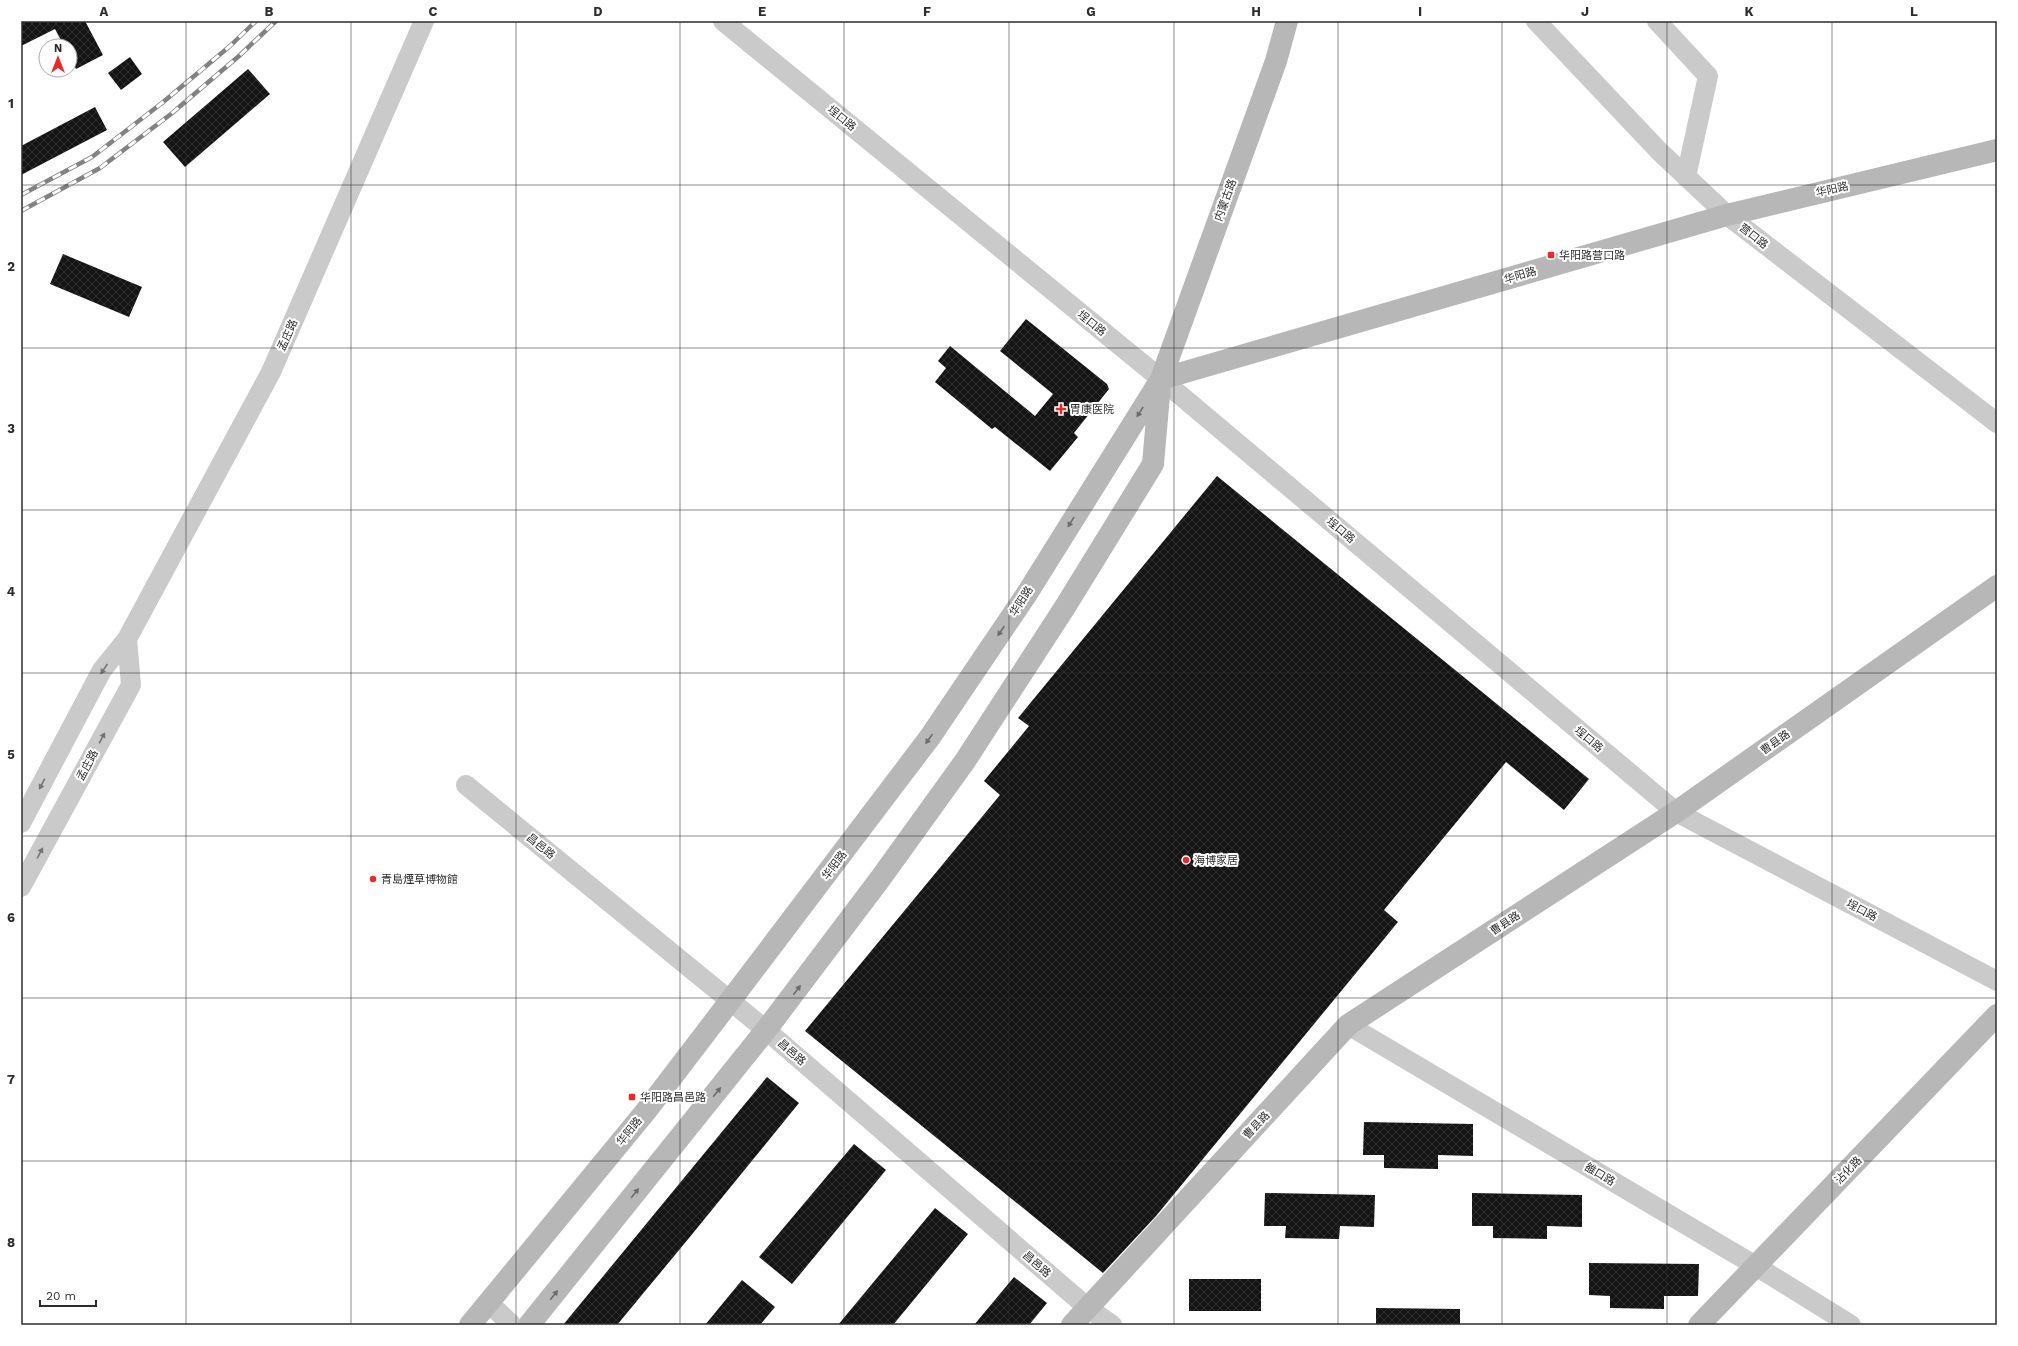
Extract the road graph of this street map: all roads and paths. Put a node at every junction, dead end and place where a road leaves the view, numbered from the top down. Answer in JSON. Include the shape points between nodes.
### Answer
{"nodes":[{"id":1,"x":424,"y":21,"type":"edge"},
{"id":2,"x":723,"y":21,"type":"edge"},
{"id":3,"x":1287,"y":21,"type":"edge"},
{"id":4,"x":1536,"y":21,"type":"edge"},
{"id":5,"x":1657,"y":21,"type":"edge"},
{"id":6,"x":1997,"y":150,"type":"edge"},
{"id":7,"x":1686,"y":177,"type":"junction"},
{"id":8,"x":1727,"y":215,"type":"junction"},
{"id":9,"x":1161,"y":378,"type":"junction"},
{"id":10,"x":1997,"y":423,"type":"edge"},
{"id":11,"x":1997,"y":586,"type":"edge"},
{"id":12,"x":127,"y":639,"type":"junction"},
{"id":13,"x":466,"y":785,"type":"dead end"},
{"id":14,"x":1676,"y":812,"type":"junction"},
{"id":15,"x":21,"y":823,"type":"edge"},
{"id":16,"x":21,"y":887,"type":"edge"},
{"id":17,"x":1997,"y":982,"type":"edge"},
{"id":18,"x":730,"y":1001,"type":"junction"},
{"id":19,"x":1997,"y":1015,"type":"edge"},
{"id":20,"x":1348,"y":1025,"type":"junction"},
{"id":21,"x":766,"y":1030,"type":"junction"},
{"id":22,"x":1756,"y":1266,"type":"junction"},
{"id":23,"x":489,"y":1304,"type":"junction"},
{"id":24,"x":1088,"y":1308,"type":"junction"},
{"id":25,"x":470,"y":1325,"type":"edge"},
{"id":26,"x":512,"y":1325,"type":"edge"},
{"id":27,"x":529,"y":1325,"type":"edge"},
{"id":28,"x":1072,"y":1325,"type":"edge"},
{"id":29,"x":1112,"y":1325,"type":"edge"},
{"id":30,"x":1699,"y":1325,"type":"edge"},
{"id":31,"x":1851,"y":1325,"type":"edge"}],
"edges":[{"from":1,"to":12,"type":"street","name":"孟庄路","via":[[271,372]]},
{"from":2,"to":9,"type":"street","name":"埕口路"},
{"from":3,"to":9,"type":"main road","name":"内蒙古路","via":[[1276,61]]},
{"from":4,"to":7,"type":"street","name":"营口路"},
{"from":5,"to":7,"type":"street","via":[[1708,76]]},
{"from":6,"to":8,"type":"main road","name":"华阳路"},
{"from":7,"to":8,"type":"street","name":"营口路"},
{"from":8,"to":9,"type":"main road","name":"华阳路"},
{"from":8,"to":10,"type":"street","name":"营口路"},
{"from":9,"to":14,"type":"street","name":"埕口路"},
{"from":9,"to":18,"type":"main road","name":"华阳路","one_way":true,"via":[[1028,592],[930,738]]},
{"from":21,"to":9,"type":"main road","one_way":true,"via":[[880,879],[964,761],[1065,608],[1153,464]]},
{"from":11,"to":14,"type":"main road","name":"曹县路"},
{"from":12,"to":15,"type":"street","name":"孟庄路","one_way":true,"via":[[102,670]]},
{"from":16,"to":12,"type":"street","name":"孟庄路","one_way":true,"via":[[130,685]]},
{"from":13,"to":18,"type":"street","name":"昌邑路"},
{"from":14,"to":17,"type":"street","name":"埕口路"},
{"from":14,"to":20,"type":"main road","name":"曹县路"},
{"from":18,"to":21,"type":"street","name":"昌邑路"},
{"from":18,"to":23,"type":"main road","name":"华阳路","via":[[646,1111]]},
{"from":19,"to":22,"type":"main road","name":"沾化路"},
{"from":20,"to":22,"type":"street","name":"雒口路"},
{"from":20,"to":24,"type":"main road","name":"曹县路"},
{"from":21,"to":24,"type":"street","name":"昌邑路"},
{"from":27,"to":21,"type":"main road","one_way":true},
{"from":22,"to":30,"type":"main road","name":"沾化路"},
{"from":22,"to":31,"type":"street","name":"雒口路"},
{"from":23,"to":25,"type":"main road","name":"华阳路"},
{"from":23,"to":26,"type":"street"},
{"from":24,"to":28,"type":"main road","name":"曹县路"},
{"from":24,"to":29,"type":"street","name":"昌邑路"}]}
